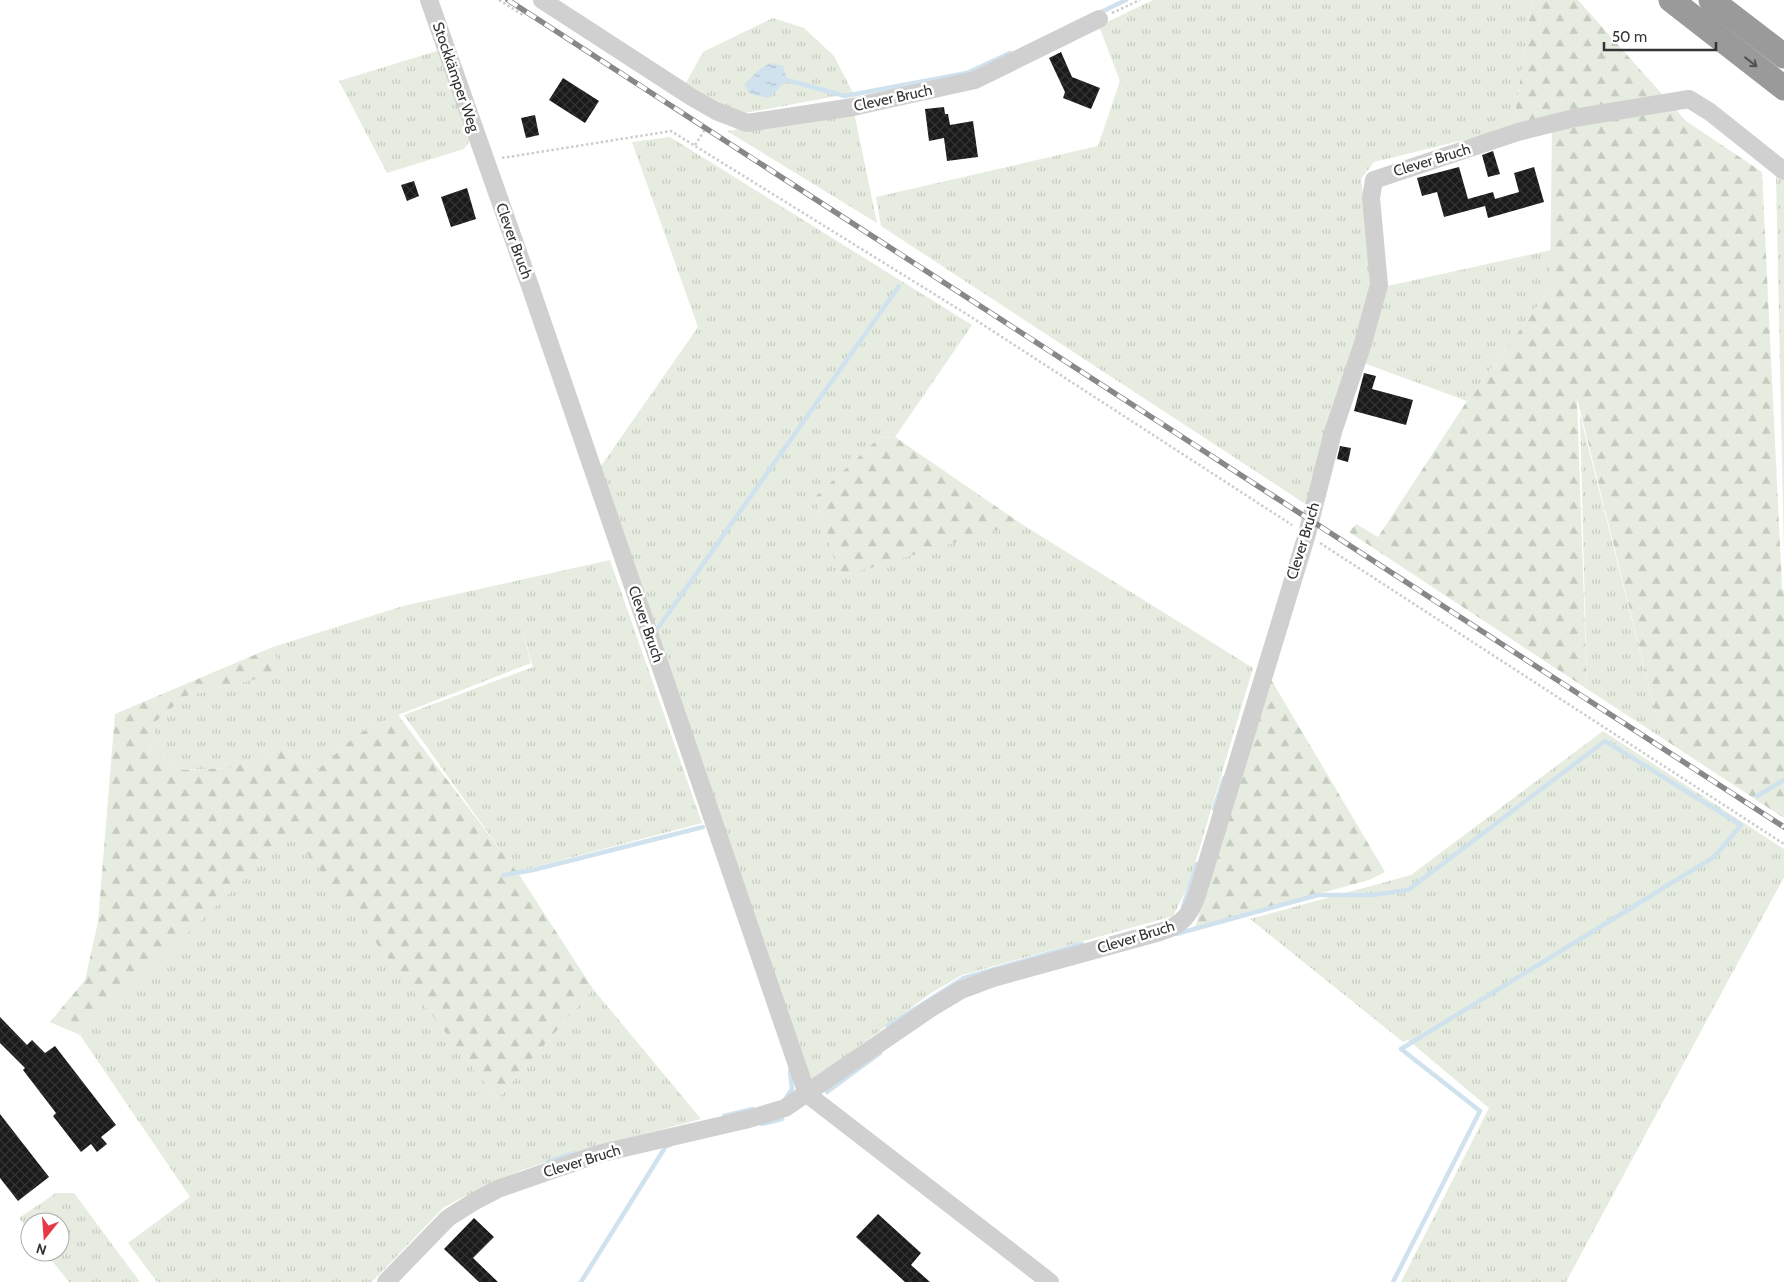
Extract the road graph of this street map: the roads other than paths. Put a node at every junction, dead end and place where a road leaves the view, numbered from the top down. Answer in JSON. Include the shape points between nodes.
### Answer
{"nodes":[{"id":1,"x":429,"y":0,"type":"edge"},
{"id":2,"x":542,"y":0,"type":"edge"},
{"id":3,"x":1670,"y":0,"type":"edge"},
{"id":4,"x":1711,"y":0,"type":"edge"},
{"id":5,"x":1099,"y":19,"type":"road end"},
{"id":6,"x":1784,"y":56,"type":"edge"},
{"id":7,"x":1784,"y":88,"type":"edge"},
{"id":8,"x":484,"y":158,"type":"joint"},
{"id":9,"x":1784,"y":171,"type":"edge"},
{"id":10,"x":807,"y":1094,"type":"junction"},
{"id":11,"x":386,"y":1282,"type":"edge"},
{"id":12,"x":1050,"y":1282,"type":"edge"}],
"edges":[{"from":1,"to":8,"type":"street","name":"Stockkämper Weg"},
{"from":2,"to":5,"type":"street","name":"Clever Bruch","via":[[690,96],[747,123],[854,107],[975,80]]},
{"from":3,"to":7,"type":"highway","one_way":true},
{"from":4,"to":6,"type":"highway"},
{"from":8,"to":10,"type":"street","name":"Clever Bruch"},
{"from":9,"to":10,"type":"street","name":"Clever Bruch","via":[[1689,99],[1574,118],[1518,132],[1374,180],[1371,198],[1379,285],[1193,909],[1185,920],[1170,929],[993,978],[961,990]]},
{"from":10,"to":11,"type":"street","name":"Clever Bruch","via":[[785,1108],[767,1114],[598,1154],[498,1189],[448,1218]]},
{"from":10,"to":12,"type":"street"}]}
